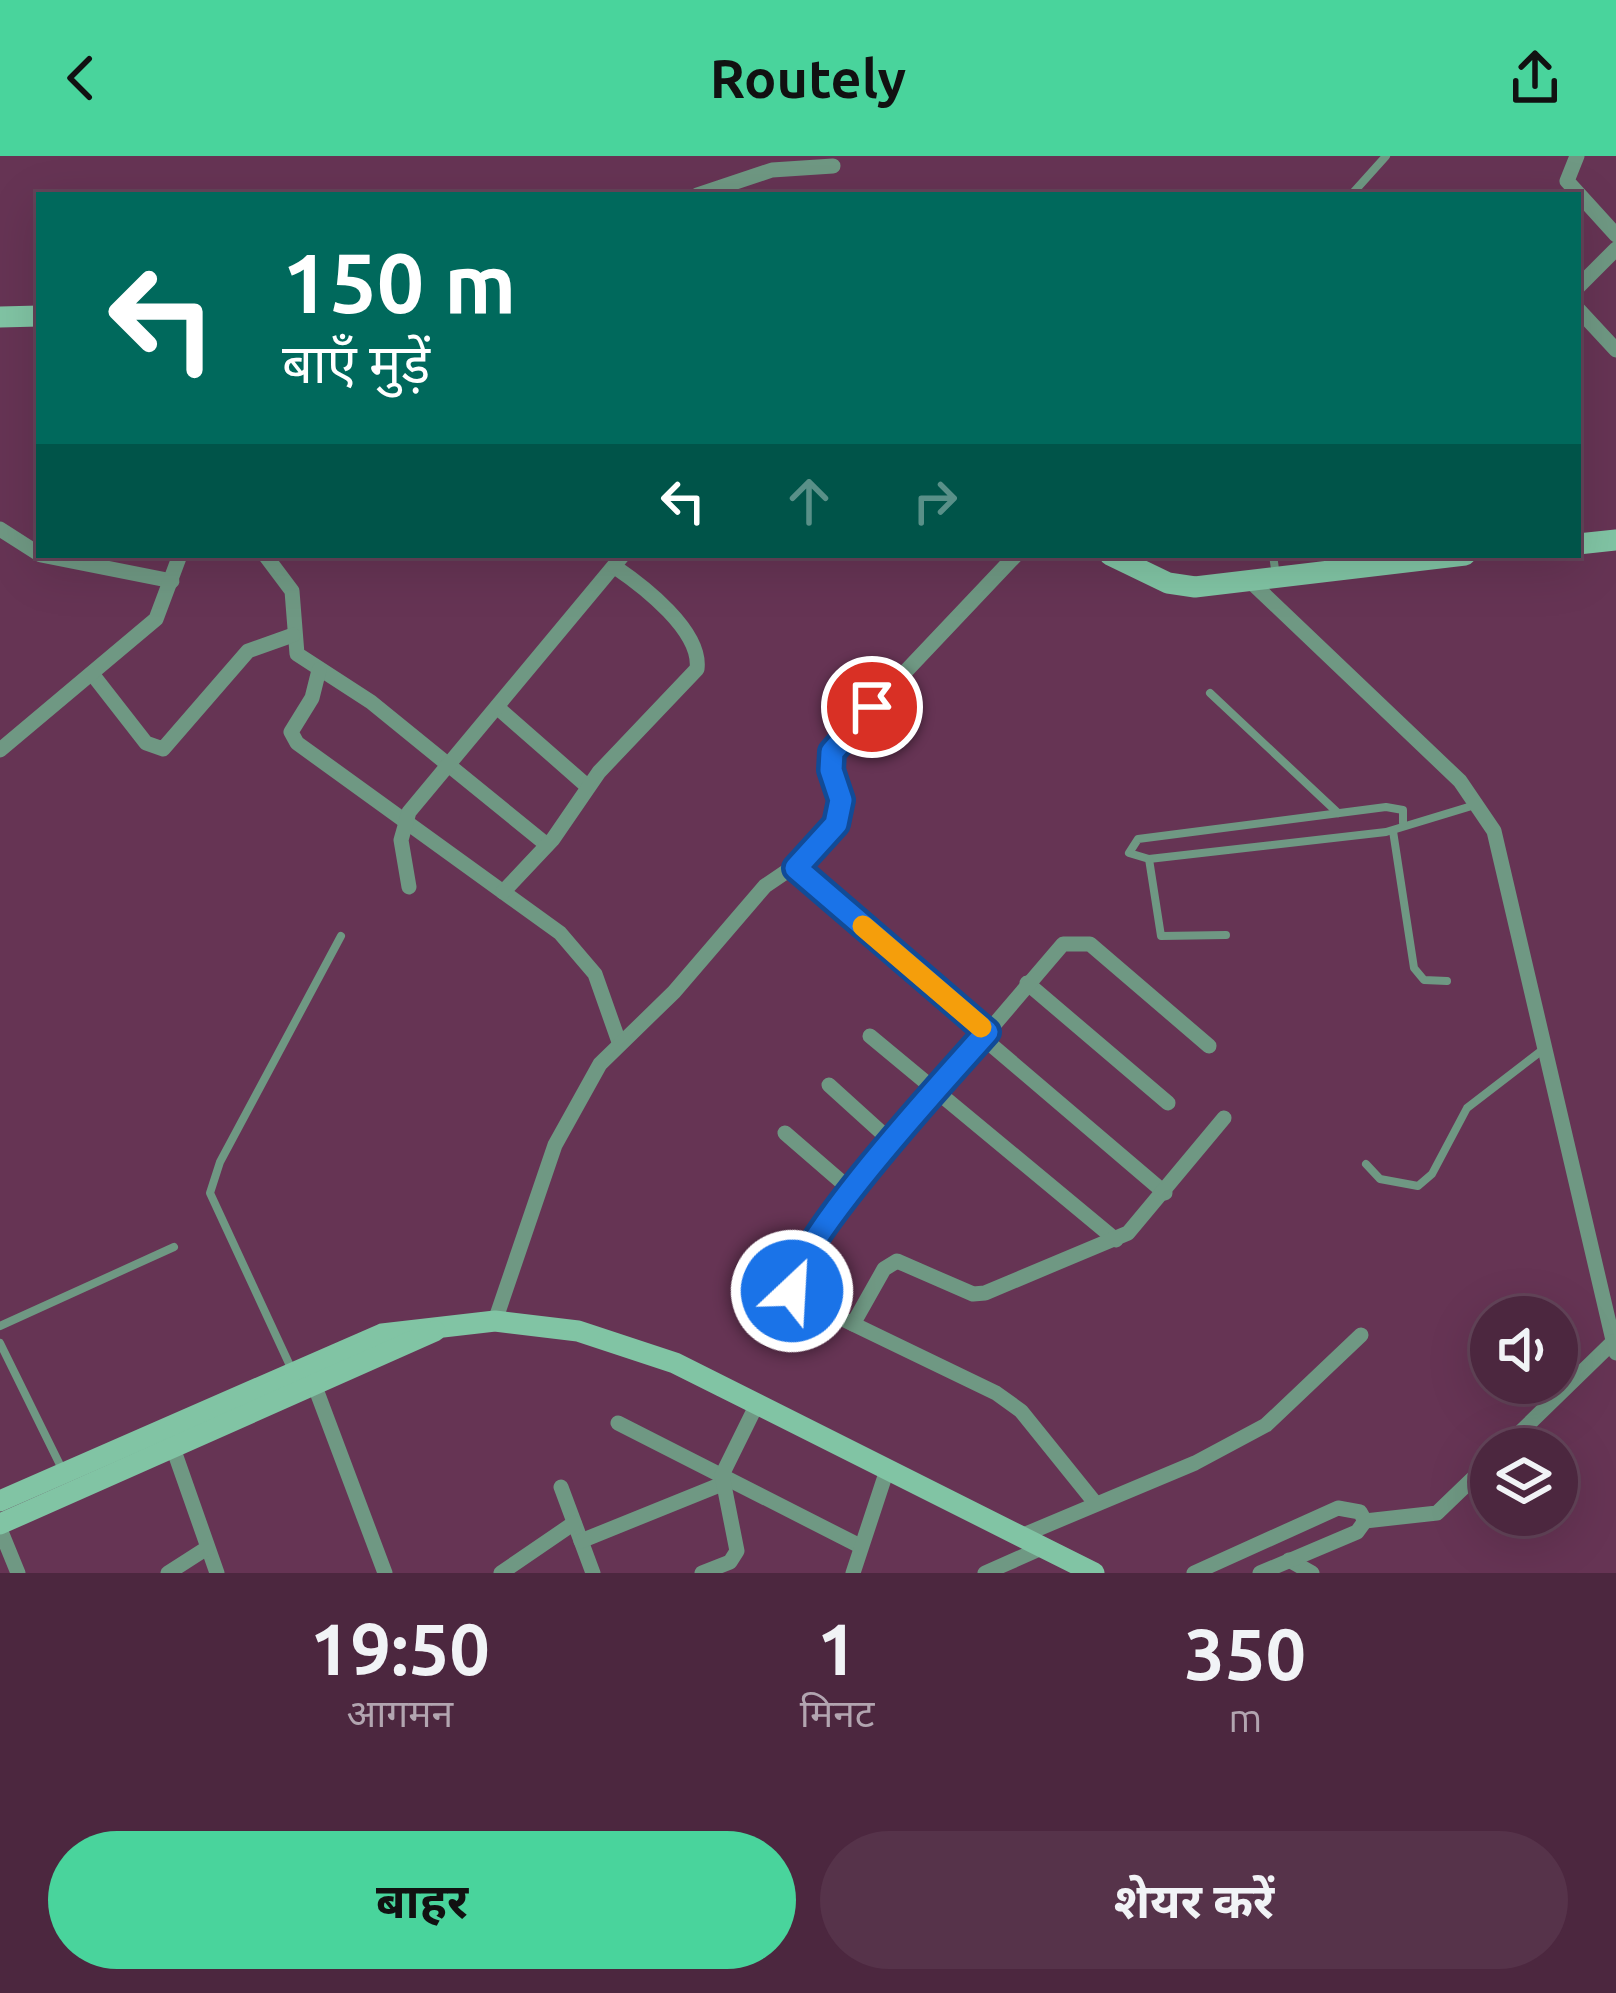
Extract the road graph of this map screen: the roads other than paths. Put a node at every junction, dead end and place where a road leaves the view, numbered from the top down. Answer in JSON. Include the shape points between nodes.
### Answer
{"nodes":[{"id":1,"x":1385,"y":156,"type":"edge"},
{"id":2,"x":1577,"y":156,"type":"edge"},
{"id":3,"x":833,"y":166,"type":"dead end"},
{"id":4,"x":706,"y":192,"type":"edge"},
{"id":5,"x":1354,"y":192,"type":"edge"},
{"id":6,"x":1577,"y":192,"type":"edge"},
{"id":7,"x":1581,"y":196,"type":"edge"},
{"id":8,"x":1616,"y":235,"type":"edge"},
{"id":9,"x":1616,"y":249,"type":"edge"},
{"id":10,"x":1581,"y":284,"type":"edge"},
{"id":11,"x":1581,"y":312,"type":"edge"},
{"id":12,"x":36,"y":316,"type":"edge"},
{"id":13,"x":0,"y":317,"type":"edge"},
{"id":14,"x":1616,"y":350,"type":"edge"},
{"id":15,"x":0,"y":529,"type":"edge"},
{"id":16,"x":1616,"y":540,"type":"edge"},
{"id":17,"x":1581,"y":544,"type":"edge"},
{"id":18,"x":36,"y":552,"type":"edge"},
{"id":19,"x":56,"y":558,"type":"edge"},
{"id":20,"x":179,"y":558,"type":"edge"},
{"id":21,"x":267,"y":558,"type":"edge"},
{"id":22,"x":1013,"y":558,"type":"edge"},
{"id":23,"x":1117,"y":558,"type":"edge"},
{"id":24,"x":1413,"y":558,"type":"edge"},
{"id":25,"x":619,"y":561,"type":"edge"},
{"id":26,"x":1274,"y":566,"type":"edge"},
{"id":27,"x":172,"y":580,"type":"junction"},
{"id":28,"x":1250,"y":580,"type":"junction"},
{"id":29,"x":293,"y":635,"type":"junction"},
{"id":30,"x":319,"y":670,"type":"junction"},
{"id":31,"x":93,"y":675,"type":"junction"},
{"id":32,"x":1210,"y":693,"type":"dead end"},
{"id":33,"x":497,"y":707,"type":"junction"},
{"id":34,"x":0,"y":750,"type":"edge"},
{"id":35,"x":449,"y":764,"type":"junction"},
{"id":36,"x":587,"y":786,"type":"junction"},
{"id":37,"x":1480,"y":803,"type":"junction"},
{"id":38,"x":1338,"y":813,"type":"junction"},
{"id":39,"x":406,"y":818,"type":"junction"},
{"id":40,"x":1403,"y":824,"type":"junction"},
{"id":41,"x":1393,"y":831,"type":"junction"},
{"id":42,"x":548,"y":844,"type":"junction"},
{"id":43,"x":1149,"y":859,"type":"junction"},
{"id":44,"x":796,"y":868,"type":"junction"},
{"id":45,"x":409,"y":887,"type":"dead end"},
{"id":46,"x":502,"y":892,"type":"junction"},
{"id":47,"x":1226,"y":935,"type":"dead end"},
{"id":48,"x":340,"y":936,"type":"dead end"},
{"id":49,"x":1447,"y":981,"type":"dead end"},
{"id":50,"x":1027,"y":983,"type":"junction"},
{"id":51,"x":985,"y":1035,"type":"junction"},
{"id":52,"x":870,"y":1036,"type":"dead end"},
{"id":53,"x":619,"y":1042,"type":"junction"},
{"id":54,"x":1208,"y":1046,"type":"dead end"},
{"id":55,"x":1546,"y":1047,"type":"junction"},
{"id":56,"x":829,"y":1085,"type":"dead end"},
{"id":57,"x":938,"y":1090,"type":"junction"},
{"id":58,"x":1168,"y":1103,"type":"dead end"},
{"id":59,"x":1224,"y":1118,"type":"dead end"},
{"id":60,"x":785,"y":1133,"type":"dead end"},
{"id":61,"x":893,"y":1143,"type":"junction"},
{"id":62,"x":1366,"y":1164,"type":"dead end"},
{"id":63,"x":852,"y":1191,"type":"junction"},
{"id":64,"x":1165,"y":1193,"type":"junction"},
{"id":65,"x":1116,"y":1240,"type":"junction"},
{"id":66,"x":174,"y":1246,"type":"dead end"},
{"id":67,"x":495,"y":1321,"type":"junction"},
{"id":68,"x":853,"y":1324,"type":"junction"},
{"id":69,"x":0,"y":1326,"type":"edge"},
{"id":70,"x":441,"y":1328,"type":"junction"},
{"id":71,"x":1361,"y":1335,"type":"dead end"},
{"id":72,"x":0,"y":1343,"type":"edge"},
{"id":73,"x":1615,"y":1348,"type":"edge"},
{"id":74,"x":292,"y":1371,"type":"junction"},
{"id":75,"x":314,"y":1384,"type":"junction"},
{"id":76,"x":757,"y":1403,"type":"junction"},
{"id":77,"x":618,"y":1423,"type":"dead end"},
{"id":78,"x":1526,"y":1428,"type":"edge"},
{"id":79,"x":172,"y":1445,"type":"junction"},
{"id":80,"x":887,"y":1470,"type":"junction"},
{"id":81,"x":722,"y":1479,"type":"junction"},
{"id":82,"x":68,"y":1481,"type":"junction"},
{"id":83,"x":1470,"y":1481,"type":"edge"},
{"id":84,"x":561,"y":1487,"type":"dead end"},
{"id":85,"x":0,"y":1501,"type":"edge"},
{"id":86,"x":1096,"y":1504,"type":"junction"},
{"id":87,"x":1365,"y":1521,"type":"junction"},
{"id":88,"x":574,"y":1523,"type":"junction"},
{"id":89,"x":0,"y":1526,"type":"edge"},
{"id":90,"x":1021,"y":1536,"type":"junction"},
{"id":91,"x":581,"y":1541,"type":"junction"},
{"id":92,"x":858,"y":1545,"type":"junction"},
{"id":93,"x":1044,"y":1547,"type":"junction"},
{"id":94,"x":207,"y":1548,"type":"junction"},
{"id":95,"x":1289,"y":1560,"type":"junction"},
{"id":96,"x":18,"y":1573,"type":"edge"},
{"id":97,"x":168,"y":1573,"type":"edge"},
{"id":98,"x":217,"y":1573,"type":"edge"},
{"id":99,"x":385,"y":1573,"type":"edge"},
{"id":100,"x":501,"y":1573,"type":"edge"},
{"id":101,"x":593,"y":1573,"type":"edge"},
{"id":102,"x":702,"y":1573,"type":"edge"},
{"id":103,"x":853,"y":1573,"type":"edge"},
{"id":104,"x":985,"y":1573,"type":"edge"},
{"id":105,"x":1094,"y":1573,"type":"edge"},
{"id":106,"x":1194,"y":1573,"type":"edge"},
{"id":107,"x":1260,"y":1573,"type":"edge"},
{"id":108,"x":1312,"y":1573,"type":"edge"}],
"edges":[{"from":1,"to":5,"type":"lane"},
{"from":2,"to":6,"type":"street","via":[[1567,181]]},
{"from":3,"to":4,"type":"street","via":[[772,170]]},
{"from":7,"to":8,"type":"street"},
{"from":9,"to":10,"type":"street"},
{"from":11,"to":14,"type":"street"},
{"from":12,"to":13,"type":"street"},
{"from":15,"to":18,"type":"street"},
{"from":16,"to":17,"type":"street"},
{"from":19,"to":27,"type":"street"},
{"from":20,"to":27,"type":"street"},
{"from":21,"to":29,"type":"street","via":[[292,591]]},
{"from":22,"to":44,"type":"street","via":[[835,746],[831,770],[841,812],[829,837]]},
{"from":23,"to":28,"type":"street","via":[[1179,586]]},
{"from":24,"to":26,"type":"street"},
{"from":25,"to":33,"type":"street"},
{"from":25,"to":36,"type":"street","via":[[660,600],[699,661],[692,678]]},
{"from":26,"to":28,"type":"street"},
{"from":27,"to":31,"type":"street","via":[[155,620]]},
{"from":28,"to":37,"type":"street"},
{"from":29,"to":30,"type":"street","via":[[297,654]]},
{"from":29,"to":31,"type":"street","via":[[248,651],[163,748],[146,743]]},
{"from":30,"to":35,"type":"street"},
{"from":30,"to":39,"type":"street","via":[[293,737]]},
{"from":31,"to":34,"type":"street"},
{"from":32,"to":38,"type":"lane"},
{"from":33,"to":35,"type":"street"},
{"from":33,"to":36,"type":"street"},
{"from":35,"to":39,"type":"street"},
{"from":35,"to":42,"type":"street"},
{"from":36,"to":42,"type":"street"},
{"from":37,"to":40,"type":"lane"},
{"from":37,"to":55,"type":"street","via":[[1506,868]]},
{"from":38,"to":40,"type":"lane","via":[[1394,807]]},
{"from":38,"to":43,"type":"lane","via":[[1132,843],[1129,853]]},
{"from":39,"to":45,"type":"street"},
{"from":39,"to":46,"type":"street"},
{"from":40,"to":41,"type":"lane"},
{"from":41,"to":43,"type":"lane"},
{"from":41,"to":49,"type":"lane","via":[[1414,968],[1424,980]]},
{"from":42,"to":46,"type":"street"},
{"from":43,"to":47,"type":"lane","via":[[1161,936]]},
{"from":44,"to":51,"type":"street"},
{"from":44,"to":53,"type":"street","via":[[765,886]]},
{"from":46,"to":53,"type":"street","via":[[582,956],[606,995]]},
{"from":48,"to":74,"type":"lane","via":[[209,1193]]},
{"from":50,"to":51,"type":"street"},
{"from":50,"to":54,"type":"street","via":[[1063,944],[1090,944]]},
{"from":50,"to":58,"type":"street"},
{"from":51,"to":57,"type":"street"},
{"from":51,"to":64,"type":"street"},
{"from":52,"to":57,"type":"street"},
{"from":53,"to":67,"type":"street","via":[[555,1145]]},
{"from":55,"to":62,"type":"lane","via":[[1467,1108],[1418,1186],[1380,1179]]},
{"from":55,"to":73,"type":"street"},
{"from":56,"to":61,"type":"street"},
{"from":57,"to":61,"type":"street"},
{"from":57,"to":65,"type":"street"},
{"from":59,"to":64,"type":"street"},
{"from":60,"to":63,"type":"street"},
{"from":61,"to":63,"type":"street"},
{"from":63,"to":68,"type":"street","via":[[791,1285],[795,1296]]},
{"from":64,"to":65,"type":"street"},
{"from":65,"to":68,"type":"street","via":[[985,1294],[897,1261],[884,1269]]},
{"from":66,"to":69,"type":"lane"},
{"from":67,"to":70,"type":"street"},
{"from":67,"to":76,"type":"street","via":[[622,1344]]},
{"from":68,"to":86,"type":"street","via":[[1021,1411]]},
{"from":70,"to":74,"type":"street","via":[[382,1334]]},
{"from":70,"to":75,"type":"street"},
{"from":71,"to":86,"type":"street","via":[[1266,1425]]},
{"from":72,"to":82,"type":"lane"},
{"from":73,"to":78,"type":"street"},
{"from":74,"to":82,"type":"street"},
{"from":75,"to":79,"type":"street"},
{"from":75,"to":99,"type":"street"},
{"from":76,"to":80,"type":"street"},
{"from":76,"to":81,"type":"street"},
{"from":77,"to":81,"type":"street"},
{"from":79,"to":82,"type":"street"},
{"from":79,"to":94,"type":"street"},
{"from":80,"to":90,"type":"street"},
{"from":80,"to":92,"type":"street"},
{"from":81,"to":91,"type":"street"},
{"from":81,"to":92,"type":"street"},
{"from":81,"to":102,"type":"street","via":[[737,1551]]},
{"from":82,"to":85,"type":"street"},
{"from":82,"to":89,"type":"street"},
{"from":83,"to":87,"type":"street","via":[[1437,1513]]},
{"from":84,"to":88,"type":"street"},
{"from":86,"to":90,"type":"street"},
{"from":87,"to":95,"type":"street","via":[[1357,1532]]},
{"from":87,"to":106,"type":"street","via":[[1354,1508],[1338,1508]]},
{"from":88,"to":91,"type":"street"},
{"from":88,"to":100,"type":"street"},
{"from":89,"to":96,"type":"street"},
{"from":90,"to":93,"type":"street"},
{"from":91,"to":101,"type":"street"},
{"from":92,"to":103,"type":"street"},
{"from":93,"to":104,"type":"street"},
{"from":93,"to":105,"type":"street"},
{"from":94,"to":97,"type":"street"},
{"from":94,"to":98,"type":"street"},
{"from":95,"to":107,"type":"street"},
{"from":95,"to":108,"type":"street"}]}
